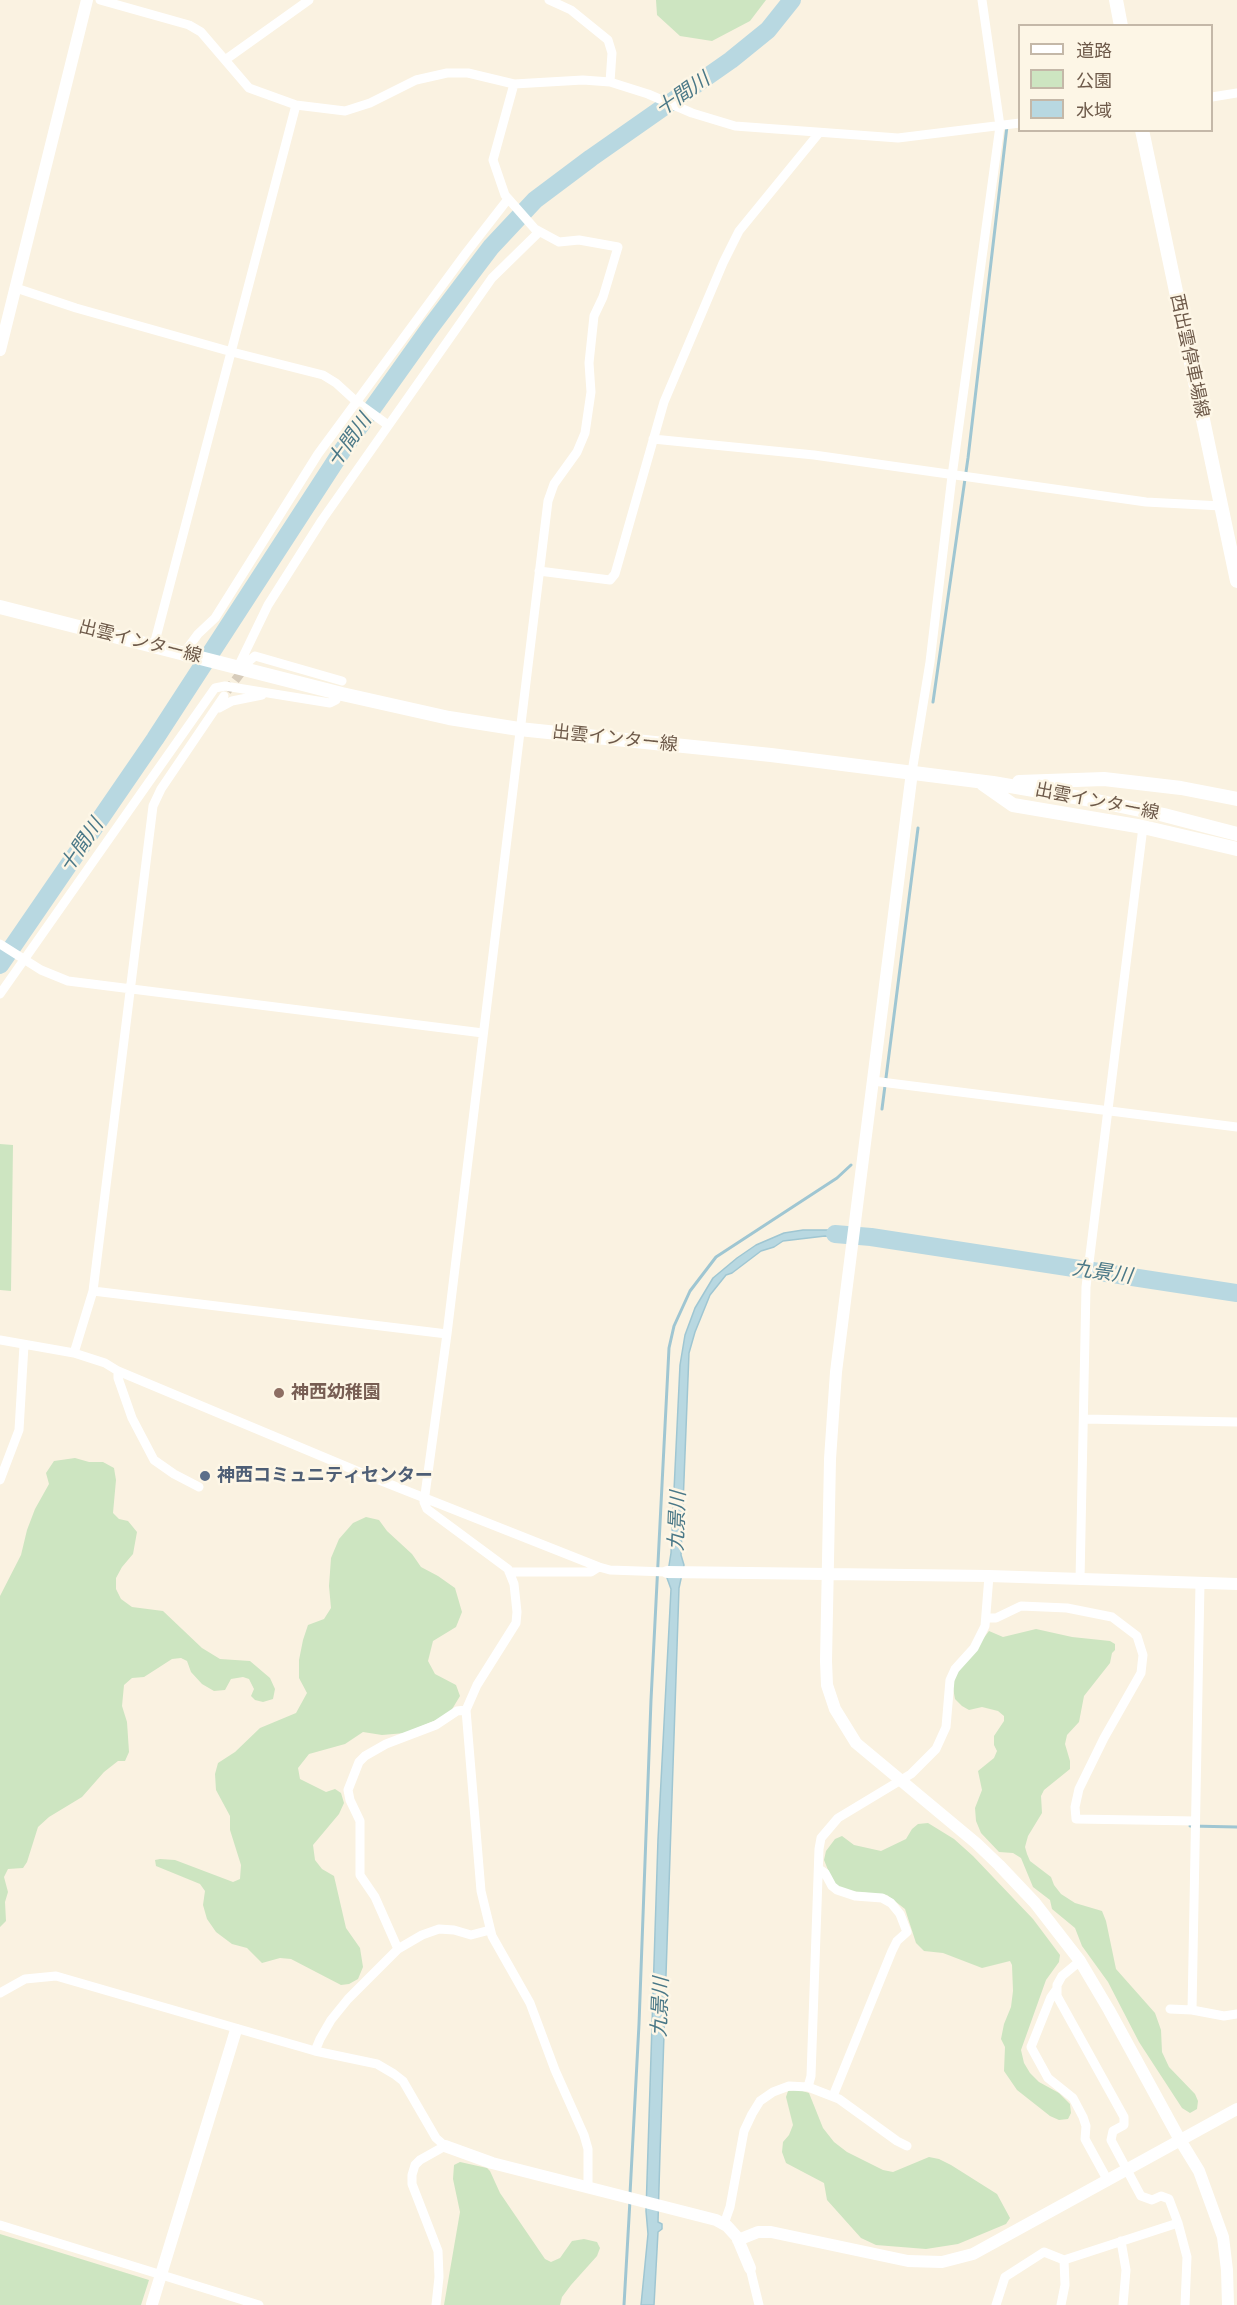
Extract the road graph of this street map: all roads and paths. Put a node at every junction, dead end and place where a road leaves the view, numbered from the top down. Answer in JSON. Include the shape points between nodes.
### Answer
{"nodes":[{"id":1,"x":87,"y":0,"type":"edge"},
{"id":2,"x":100,"y":0,"type":"edge"},
{"id":3,"x":309,"y":0,"type":"edge"},
{"id":4,"x":549,"y":0,"type":"edge"},
{"id":5,"x":982,"y":0,"type":"edge"},
{"id":6,"x":1116,"y":0,"type":"edge"},
{"id":7,"x":1121,"y":24,"type":"edge"},
{"id":8,"x":225,"y":60,"type":"junction"},
{"id":9,"x":610,"y":82,"type":"junction"},
{"id":10,"x":514,"y":84,"type":"junction"},
{"id":11,"x":1237,"y":93,"type":"edge"},
{"id":12,"x":1213,"y":97,"type":"edge"},
{"id":13,"x":296,"y":105,"type":"junction"},
{"id":14,"x":1018,"y":123,"type":"edge"},
{"id":15,"x":999,"y":126,"type":"junction"},
{"id":16,"x":1142,"y":132,"type":"edge"},
{"id":17,"x":819,"y":133,"type":"junction"},
{"id":18,"x":509,"y":201,"type":"junction"},
{"id":19,"x":537,"y":231,"type":"junction"},
{"id":20,"x":16,"y":288,"type":"junction"},
{"id":21,"x":0,"y":350,"type":"edge"},
{"id":22,"x":232,"y":352,"type":"junction"},
{"id":23,"x":357,"y":403,"type":"junction"},
{"id":24,"x":386,"y":424,"type":"junction"},
{"id":25,"x":652,"y":439,"type":"junction"},
{"id":26,"x":952,"y":476,"type":"junction"},
{"id":27,"x":1221,"y":506,"type":"junction"},
{"id":28,"x":539,"y":571,"type":"junction"},
{"id":29,"x":1237,"y":581,"type":"edge"},
{"id":30,"x":0,"y":607,"type":"edge"},
{"id":31,"x":154,"y":645,"type":"junction"},
{"id":32,"x":188,"y":654,"type":"junction"},
{"id":33,"x":239,"y":664,"type":"junction"},
{"id":34,"x":342,"y":681,"type":"dead end"},
{"id":35,"x":272,"y":694,"type":"junction"},
{"id":36,"x":224,"y":696,"type":"tunnel mouth"},
{"id":37,"x":336,"y":700,"type":"dead end"},
{"id":38,"x":214,"y":711,"type":"junction"},
{"id":39,"x":519,"y":729,"type":"junction"},
{"id":40,"x":912,"y":772,"type":"junction"},
{"id":41,"x":979,"y":782,"type":"junction"},
{"id":42,"x":993,"y":783,"type":"junction"},
{"id":43,"x":1237,"y":799,"type":"edge"},
{"id":44,"x":1143,"y":827,"type":"junction"},
{"id":45,"x":1237,"y":834,"type":"edge"},
{"id":46,"x":1237,"y":849,"type":"edge"},
{"id":47,"x":0,"y":944,"type":"edge"},
{"id":48,"x":22,"y":960,"type":"junction"},
{"id":49,"x":130,"y":989,"type":"junction"},
{"id":50,"x":0,"y":993,"type":"edge"},
{"id":51,"x":483,"y":1033,"type":"junction"},
{"id":52,"x":873,"y":1081,"type":"junction"},
{"id":53,"x":1108,"y":1109,"type":"junction"},
{"id":54,"x":1237,"y":1127,"type":"edge"},
{"id":55,"x":93,"y":1291,"type":"junction"},
{"id":56,"x":447,"y":1334,"type":"junction"},
{"id":57,"x":0,"y":1340,"type":"edge"},
{"id":58,"x":24,"y":1345,"type":"junction"},
{"id":59,"x":74,"y":1353,"type":"junction"},
{"id":60,"x":118,"y":1371,"type":"junction"},
{"id":61,"x":1084,"y":1419,"type":"junction"},
{"id":62,"x":1237,"y":1422,"type":"edge"},
{"id":63,"x":0,"y":1480,"type":"edge"},
{"id":64,"x":199,"y":1486,"type":"dead end"},
{"id":65,"x":425,"y":1498,"type":"junction"},
{"id":66,"x":599,"y":1567,"type":"junction"},
{"id":67,"x":509,"y":1572,"type":"junction"},
{"id":68,"x":661,"y":1572,"type":"joint"},
{"id":69,"x":827,"y":1575,"type":"junction"},
{"id":70,"x":989,"y":1576,"type":"junction"},
{"id":71,"x":1080,"y":1580,"type":"junction"},
{"id":72,"x":1200,"y":1583,"type":"junction"},
{"id":73,"x":1237,"y":1584,"type":"edge"},
{"id":74,"x":986,"y":1618,"type":"junction"},
{"id":75,"x":466,"y":1710,"type":"junction"},
{"id":76,"x":901,"y":1780,"type":"junction"},
{"id":77,"x":1195,"y":1821,"type":"junction"},
{"id":78,"x":819,"y":1869,"type":"junction"},
{"id":79,"x":490,"y":1930,"type":"junction"},
{"id":80,"x":398,"y":1949,"type":"junction"},
{"id":81,"x":1080,"y":1962,"type":"junction"},
{"id":82,"x":1056,"y":1990,"type":"junction"},
{"id":83,"x":0,"y":1993,"type":"edge"},
{"id":84,"x":1170,"y":2009,"type":"dead end"},
{"id":85,"x":1192,"y":2010,"type":"junction"},
{"id":86,"x":1237,"y":2014,"type":"edge"},
{"id":87,"x":236,"y":2030,"type":"junction"},
{"id":88,"x":315,"y":2051,"type":"junction"},
{"id":89,"x":808,"y":2087,"type":"junction"},
{"id":90,"x":833,"y":2096,"type":"junction"},
{"id":91,"x":1237,"y":2109,"type":"edge"},
{"id":92,"x":1180,"y":2140,"type":"junction"},
{"id":93,"x":445,"y":2146,"type":"junction"},
{"id":94,"x":907,"y":2146,"type":"dead end"},
{"id":95,"x":1128,"y":2170,"type":"junction"},
{"id":96,"x":1108,"y":2181,"type":"junction"},
{"id":97,"x":588,"y":2187,"type":"junction"},
{"id":98,"x":1178,"y":2223,"type":"junction"},
{"id":99,"x":723,"y":2224,"type":"junction"},
{"id":100,"x":0,"y":2225,"type":"edge"},
{"id":101,"x":738,"y":2240,"type":"junction"},
{"id":102,"x":1120,"y":2241,"type":"junction"},
{"id":103,"x":1064,"y":2260,"type":"junction"},
{"id":104,"x":750,"y":2268,"type":"joint"},
{"id":105,"x":161,"y":2274,"type":"junction"},
{"id":106,"x":152,"y":2304,"type":"edge"},
{"id":107,"x":259,"y":2305,"type":"edge"},
{"id":108,"x":436,"y":2305,"type":"edge"},
{"id":109,"x":759,"y":2305,"type":"edge"},
{"id":110,"x":996,"y":2305,"type":"edge"},
{"id":111,"x":1061,"y":2305,"type":"edge"},
{"id":112,"x":1123,"y":2305,"type":"edge"},
{"id":113,"x":1185,"y":2305,"type":"edge"},
{"id":114,"x":1228,"y":2305,"type":"edge"}],
"edges":[{"from":1,"to":20,"type":"street"},
{"from":2,"to":8,"type":"street","via":[[189,25],[201,32]]},
{"from":3,"to":8,"type":"street"},
{"from":4,"to":9,"type":"street","via":[[571,10],[608,40],[612,52]]},
{"from":5,"to":15,"type":"street"},
{"from":6,"to":7,"type":"main road"},
{"from":8,"to":13,"type":"street","via":[[249,88]]},
{"from":9,"to":10,"type":"street"},
{"from":9,"to":17,"type":"street","via":[[735,126]]},
{"from":10,"to":13,"type":"street","via":[[447,73],[416,80],[370,104],[345,111]]},
{"from":10,"to":18,"type":"street","via":[[493,160]]},
{"from":11,"to":12,"type":"street"},
{"from":13,"to":22,"type":"street"},
{"from":14,"to":15,"type":"street"},
{"from":15,"to":17,"type":"street","via":[[898,138]]},
{"from":15,"to":26,"type":"street"},
{"from":16,"to":27,"type":"main road","name":"西出雲停車場線"},
{"from":17,"to":25,"type":"street","via":[[739,231],[664,402]]},
{"from":18,"to":19,"type":"street"},
{"from":18,"to":23,"type":"street"},
{"from":19,"to":24,"type":"street","via":[[492,278]]},
{"from":19,"to":28,"type":"street","via":[[559,242],[579,240],[618,247],[594,316],[585,434],[548,501]]},
{"from":20,"to":21,"type":"street"},
{"from":20,"to":22,"type":"street"},
{"from":22,"to":23,"type":"street","via":[[323,375]]},
{"from":22,"to":31,"type":"street"},
{"from":23,"to":24,"type":"street"},
{"from":23,"to":32,"type":"street","via":[[318,454],[215,618],[198,634]]},
{"from":24,"to":33,"type":"street","via":[[268,605]]},
{"from":25,"to":26,"type":"street","via":[[814,455]]},
{"from":25,"to":28,"type":"street","via":[[615,574],[610,580]]},
{"from":26,"to":27,"type":"street","via":[[1146,502]]},
{"from":26,"to":40,"type":"street","via":[[930,662]]},
{"from":27,"to":29,"type":"main road","name":"西出雲停車場線"},
{"from":28,"to":39,"type":"street"},
{"from":30,"to":31,"type":"main road","name":"出雲インター線"},
{"from":31,"to":32,"type":"main road","name":"出雲インター線"},
{"from":32,"to":33,"type":"main road","name":"出雲インター線"},
{"from":33,"to":34,"type":"street","via":[[255,656]]},
{"from":33,"to":39,"type":"main road","name":"出雲インター線","via":[[394,707]]},
{"from":35,"to":37,"type":"street","via":[[330,703]]},
{"from":35,"to":38,"type":"street","via":[[232,701]]},
{"from":35,"to":48,"type":"street","via":[[225,686],[212,691]]},
{"from":36,"to":38,"type":"street"},
{"from":38,"to":49,"type":"street","via":[[153,806]]},
{"from":39,"to":40,"type":"main road","name":"出雲インター線"},
{"from":39,"to":51,"type":"street"},
{"from":40,"to":41,"type":"main road","name":"出雲インター線"},
{"from":40,"to":52,"type":"street"},
{"from":41,"to":42,"type":"main road","name":"出雲インター線"},
{"from":41,"to":44,"type":"main road","via":[[1013,804]]},
{"from":42,"to":43,"type":"main road","via":[[1104,779]]},
{"from":42,"to":45,"type":"main road","name":"出雲インター線","via":[[1102,802]]},
{"from":44,"to":46,"type":"main road"},
{"from":44,"to":53,"type":"street"},
{"from":47,"to":48,"type":"street"},
{"from":48,"to":49,"type":"street","via":[[68,981]]},
{"from":48,"to":50,"type":"street"},
{"from":49,"to":51,"type":"street"},
{"from":49,"to":55,"type":"street"},
{"from":51,"to":56,"type":"street"},
{"from":52,"to":53,"type":"street"},
{"from":52,"to":69,"type":"street","via":[[834,1403]]},
{"from":53,"to":54,"type":"street"},
{"from":53,"to":61,"type":"street","via":[[1087,1281]]},
{"from":55,"to":56,"type":"street"},
{"from":55,"to":59,"type":"street"},
{"from":56,"to":65,"type":"street"},
{"from":57,"to":58,"type":"street"},
{"from":58,"to":59,"type":"street"},
{"from":58,"to":63,"type":"street","via":[[19,1430]]},
{"from":59,"to":60,"type":"street"},
{"from":60,"to":64,"type":"street","via":[[132,1418],[154,1460]]},
{"from":60,"to":65,"type":"street"},
{"from":61,"to":62,"type":"street"},
{"from":61,"to":71,"type":"street"},
{"from":65,"to":66,"type":"street"},
{"from":65,"to":67,"type":"street","via":[[427,1509]]},
{"from":66,"to":67,"type":"street","via":[[591,1572]]},
{"from":66,"to":68,"type":"street"},
{"from":67,"to":75,"type":"street","via":[[517,1604],[516,1623]]},
{"from":68,"to":69,"type":"street"},
{"from":69,"to":70,"type":"street"},
{"from":69,"to":76,"type":"street","via":[[826,1673],[831,1698],[856,1743]]},
{"from":70,"to":71,"type":"street"},
{"from":70,"to":74,"type":"street"},
{"from":71,"to":72,"type":"street"},
{"from":72,"to":73,"type":"street"},
{"from":72,"to":77,"type":"street"},
{"from":74,"to":76,"type":"street","via":[[980,1636],[950,1680],[946,1727],[936,1749]]},
{"from":74,"to":77,"type":"street","via":[[996,1618],[1021,1606],[1067,1608],[1112,1617],[1137,1636],[1143,1655],[1141,1674],[1079,1789],[1076,1819]]},
{"from":75,"to":79,"type":"street","via":[[480,1891]]},
{"from":75,"to":80,"type":"street","via":[[365,1756],[348,1790],[360,1821],[360,1875],[375,1897]]},
{"from":76,"to":78,"type":"street","via":[[830,1826],[819,1843]]},
{"from":76,"to":81,"type":"street","via":[[999,1865],[1035,1903]]},
{"from":77,"to":85,"type":"street"},
{"from":78,"to":89,"type":"street"},
{"from":78,"to":90,"type":"street","via":[[837,1890],[891,1903],[907,1932],[892,1951]]},
{"from":79,"to":80,"type":"street","via":[[471,1935],[439,1929]]},
{"from":79,"to":97,"type":"street","via":[[530,2002],[584,2135]]},
{"from":80,"to":88,"type":"street","via":[[348,1999],[331,2020]]},
{"from":81,"to":82,"type":"street","via":[[1062,1976]]},
{"from":81,"to":92,"type":"street"},
{"from":82,"to":95,"type":"street","via":[[1124,2117],[1124,2125],[1113,2131],[1111,2140]]},
{"from":82,"to":96,"type":"street","via":[[1031,2047],[1048,2078],[1073,2098],[1086,2126],[1085,2139]]},
{"from":83,"to":87,"type":"street","via":[[25,1979],[56,1976]]},
{"from":84,"to":85,"type":"street"},
{"from":85,"to":86,"type":"street","via":[[1224,2016]]},
{"from":87,"to":88,"type":"street"},
{"from":87,"to":105,"type":"street"},
{"from":88,"to":93,"type":"street","via":[[377,2064],[394,2074],[403,2081],[436,2139]]},
{"from":89,"to":90,"type":"street"},
{"from":89,"to":99,"type":"street","via":[[789,2086],[760,2101],[744,2131],[730,2207]]},
{"from":90,"to":94,"type":"street"},
{"from":91,"to":92,"type":"street"},
{"from":92,"to":95,"type":"street"},
{"from":92,"to":114,"type":"street","via":[[1199,2170],[1223,2237]]},
{"from":93,"to":97,"type":"street"},
{"from":93,"to":108,"type":"street","via":[[420,2160],[412,2175],[438,2251]]},
{"from":95,"to":96,"type":"street"},
{"from":95,"to":98,"type":"street","via":[[1141,2196],[1169,2199]]},
{"from":96,"to":101,"type":"street","via":[[973,2254],[942,2262],[908,2261],[771,2232],[758,2232]]},
{"from":97,"to":99,"type":"street"},
{"from":98,"to":102,"type":"street"},
{"from":98,"to":113,"type":"street","via":[[1187,2257]]},
{"from":99,"to":101,"type":"street"},
{"from":100,"to":105,"type":"street"},
{"from":101,"to":104,"type":"street"},
{"from":102,"to":103,"type":"street"},
{"from":102,"to":112,"type":"street","via":[[1126,2270]]},
{"from":103,"to":110,"type":"street","via":[[1044,2252],[1005,2277]]},
{"from":103,"to":111,"type":"street"},
{"from":104,"to":109,"type":"street"},
{"from":105,"to":106,"type":"street"},
{"from":105,"to":107,"type":"street"}]}
